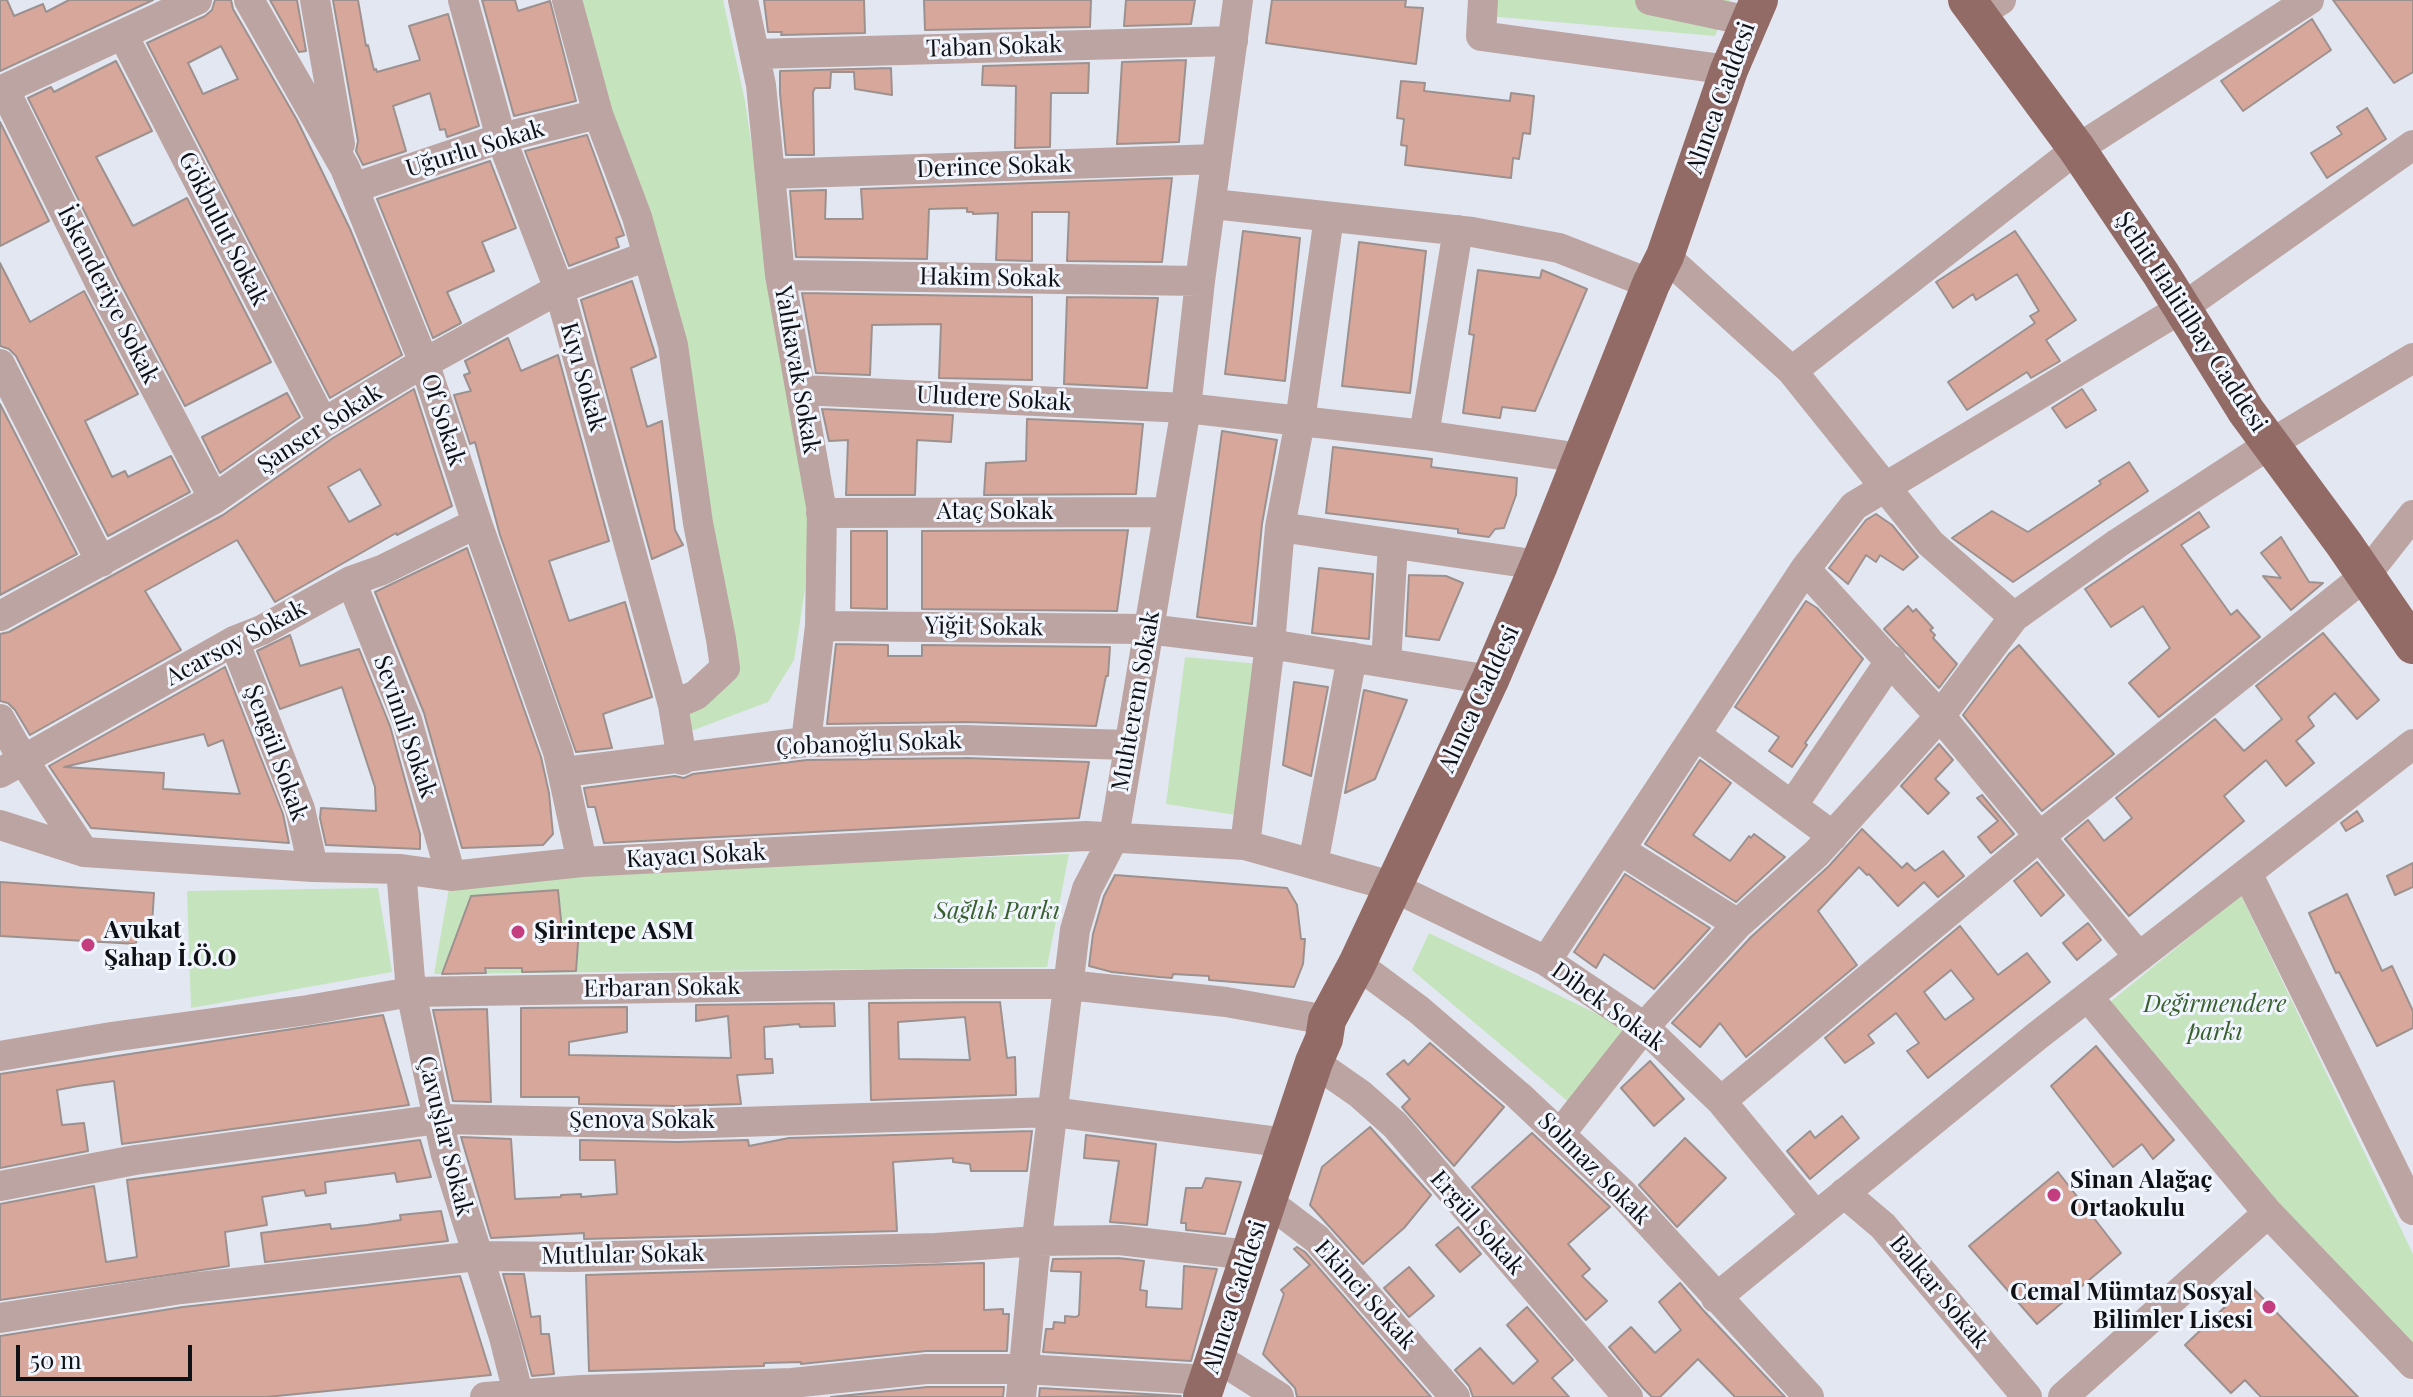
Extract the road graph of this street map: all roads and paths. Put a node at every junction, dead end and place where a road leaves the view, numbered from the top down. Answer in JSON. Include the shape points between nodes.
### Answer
{"nodes":[{"id":1,"x":197,"y":0,"type":"edge"},
{"id":2,"x":249,"y":0,"type":"edge"},
{"id":3,"x":315,"y":0,"type":"edge"},
{"id":4,"x":463,"y":0,"type":"edge"},
{"id":5,"x":567,"y":0,"type":"edge"},
{"id":6,"x":743,"y":0,"type":"edge"},
{"id":7,"x":1238,"y":0,"type":"edge"},
{"id":8,"x":1483,"y":0,"type":"edge"},
{"id":9,"x":1650,"y":0,"type":"edge"},
{"id":10,"x":2309,"y":0,"type":"edge"},
{"id":11,"x":1982,"y":5,"type":"edge"},
{"id":12,"x":1754,"y":10,"type":"edge"},
{"id":13,"x":123,"y":35,"type":"junction"},
{"id":14,"x":1233,"y":41,"type":"junction"},
{"id":15,"x":755,"y":54,"type":"junction"},
{"id":16,"x":1729,"y":70,"type":"junction"},
{"id":17,"x":2,"y":90,"type":"edge"},
{"id":18,"x":598,"y":114,"type":"junction"},
{"id":19,"x":501,"y":138,"type":"junction"},
{"id":20,"x":2413,"y":145,"type":"edge"},
{"id":21,"x":2077,"y":149,"type":"junction"},
{"id":22,"x":1216,"y":159,"type":"junction"},
{"id":23,"x":771,"y":174,"type":"junction"},
{"id":24,"x":349,"y":178,"type":"junction"},
{"id":25,"x":1213,"y":204,"type":"junction"},
{"id":26,"x":1329,"y":217,"type":"junction"},
{"id":27,"x":1458,"y":230,"type":"junction"},
{"id":28,"x":647,"y":256,"type":"junction"},
{"id":29,"x":1658,"y":270,"type":"junction"},
{"id":30,"x":780,"y":275,"type":"junction"},
{"id":31,"x":1200,"y":281,"type":"junction"},
{"id":32,"x":559,"y":289,"type":"junction"},
{"id":33,"x":2182,"y":308,"type":"junction"},
{"id":34,"x":2413,"y":358,"type":"edge"},
{"id":35,"x":0,"y":364,"type":"edge"},
{"id":36,"x":425,"y":365,"type":"junction"},
{"id":37,"x":1792,"y":371,"type":"junction"},
{"id":38,"x":801,"y":390,"type":"junction"},
{"id":39,"x":1186,"y":408,"type":"junction"},
{"id":40,"x":1300,"y":421,"type":"junction"},
{"id":41,"x":323,"y":423,"type":"junction"},
{"id":42,"x":1424,"y":435,"type":"junction"},
{"id":43,"x":2270,"y":444,"type":"junction"},
{"id":44,"x":1581,"y":458,"type":"junction"},
{"id":45,"x":1887,"y":488,"type":"junction"},
{"id":46,"x":214,"y":499,"type":"junction"},
{"id":47,"x":1168,"y":512,"type":"junction"},
{"id":48,"x":821,"y":513,"type":"junction"},
{"id":49,"x":2413,"y":515,"type":"edge"},
{"id":50,"x":477,"y":523,"type":"junction"},
{"id":51,"x":1280,"y":527,"type":"junction"},
{"id":52,"x":1393,"y":544,"type":"junction"},
{"id":53,"x":101,"y":562,"type":"junction"},
{"id":54,"x":1539,"y":565,"type":"junction"},
{"id":55,"x":1805,"y":569,"type":"junction"},
{"id":56,"x":2365,"y":576,"type":"junction"},
{"id":57,"x":351,"y":581,"type":"junction"},
{"id":58,"x":0,"y":616,"type":"edge"},
{"id":59,"x":2014,"y":617,"type":"junction"},
{"id":60,"x":820,"y":626,"type":"junction"},
{"id":61,"x":1148,"y":629,"type":"junction"},
{"id":62,"x":234,"y":641,"type":"junction"},
{"id":63,"x":1270,"y":644,"type":"junction"},
{"id":64,"x":2413,"y":645,"type":"edge"},
{"id":65,"x":1352,"y":657,"type":"junction"},
{"id":66,"x":1891,"y":660,"type":"junction"},
{"id":67,"x":1386,"y":663,"type":"junction"},
{"id":68,"x":1490,"y":680,"type":"junction"},
{"id":69,"x":673,"y":705,"type":"junction"},
{"id":70,"x":1940,"y":716,"type":"junction"},
{"id":71,"x":0,"y":719,"type":"edge"},
{"id":72,"x":1696,"y":735,"type":"junction"},
{"id":73,"x":806,"y":742,"type":"junction"},
{"id":74,"x":2413,"y":744,"type":"edge"},
{"id":75,"x":1128,"y":745,"type":"junction"},
{"id":76,"x":682,"y":760,"type":"junction"},
{"id":77,"x":11,"y":766,"type":"edge"},
{"id":78,"x":564,"y":772,"type":"junction"},
{"id":79,"x":1792,"y":806,"type":"junction"},
{"id":80,"x":0,"y":825,"type":"edge"},
{"id":81,"x":1833,"y":836,"type":"junction"},
{"id":82,"x":2040,"y":836,"type":"junction"},
{"id":83,"x":1114,"y":837,"type":"junction"},
{"id":84,"x":1245,"y":845,"type":"junction"},
{"id":85,"x":1620,"y":850,"type":"junction"},
{"id":86,"x":84,"y":852,"type":"junction"},
{"id":87,"x":582,"y":862,"type":"junction"},
{"id":88,"x":1313,"y":864,"type":"junction"},
{"id":89,"x":313,"y":867,"type":"junction"},
{"id":90,"x":401,"y":869,"type":"junction"},
{"id":91,"x":2247,"y":873,"type":"junction"},
{"id":92,"x":451,"y":876,"type":"junction"},
{"id":93,"x":1391,"y":886,"type":"junction"},
{"id":94,"x":1738,"y":924,"type":"junction"},
{"id":95,"x":2139,"y":957,"type":"junction"},
{"id":96,"x":1546,"y":961,"type":"junction"},
{"id":97,"x":1357,"y":964,"type":"junction"},
{"id":98,"x":1069,"y":985,"type":"junction"},
{"id":99,"x":411,"y":992,"type":"junction"},
{"id":100,"x":2088,"y":997,"type":"junction"},
{"id":101,"x":1327,"y":1020,"type":"junction"},
{"id":102,"x":1644,"y":1027,"type":"junction"},
{"id":103,"x":0,"y":1056,"type":"edge"},
{"id":104,"x":1314,"y":1062,"type":"junction"},
{"id":105,"x":1721,"y":1101,"type":"junction"},
{"id":106,"x":1053,"y":1112,"type":"junction"},
{"id":107,"x":439,"y":1119,"type":"junction"},
{"id":108,"x":1560,"y":1134,"type":"junction"},
{"id":109,"x":1287,"y":1143,"type":"junction"},
{"id":110,"x":0,"y":1186,"type":"edge"},
{"id":111,"x":1844,"y":1193,"type":"junction"},
{"id":112,"x":1267,"y":1201,"type":"junction"},
{"id":113,"x":2413,"y":1210,"type":"edge"},
{"id":114,"x":2268,"y":1213,"type":"junction"},
{"id":115,"x":1816,"y":1216,"type":"junction"},
{"id":116,"x":1037,"y":1241,"type":"junction"},
{"id":117,"x":1249,"y":1255,"type":"junction"},
{"id":118,"x":477,"y":1256,"type":"junction"},
{"id":119,"x":1716,"y":1298,"type":"junction"},
{"id":120,"x":0,"y":1318,"type":"edge"},
{"id":121,"x":2413,"y":1364,"type":"edge"},
{"id":122,"x":1208,"y":1378,"type":"edge"},
{"id":123,"x":1022,"y":1383,"type":"edge"},
{"id":124,"x":792,"y":1390,"type":"edge"},
{"id":125,"x":519,"y":1396,"type":"edge"},
{"id":126,"x":485,"y":1397,"type":"edge"},
{"id":127,"x":1279,"y":1397,"type":"edge"},
{"id":128,"x":1455,"y":1397,"type":"edge"},
{"id":129,"x":1628,"y":1397,"type":"edge"},
{"id":130,"x":1809,"y":1397,"type":"edge"},
{"id":131,"x":2027,"y":1397,"type":"edge"},
{"id":132,"x":2063,"y":1397,"type":"edge"}],
"edges":[{"from":1,"to":13,"type":"street"},
{"from":2,"to":24,"type":"street","name":"Of Sokak"},
{"from":3,"to":24,"type":"street"},
{"from":4,"to":19,"type":"street","name":"Kıyı Sokak"},
{"from":5,"to":18,"type":"street"},
{"from":6,"to":15,"type":"street","name":"Yalıkavak Sokak"},
{"from":7,"to":14,"type":"street","name":"Muhterem Sokak"},
{"from":8,"to":16,"type":"street","via":[[1481,36]]},
{"from":9,"to":12,"type":"street"},
{"from":10,"to":21,"type":"street"},
{"from":11,"to":21,"type":"main road","name":"Şehit Halitilbay Caddesi"},
{"from":12,"to":16,"type":"main road","name":"Alınca Caddesi"},
{"from":13,"to":17,"type":"street"},
{"from":13,"to":41,"type":"street","name":"Gökbulut Sokak"},
{"from":14,"to":15,"type":"street","name":"Taban Sokak"},
{"from":14,"to":22,"type":"street","name":"Muhterem Sokak"},
{"from":15,"to":23,"type":"street","name":"Yalıkavak Sokak"},
{"from":16,"to":29,"type":"main road","name":"Alınca Caddesi"},
{"from":17,"to":46,"type":"street","name":"İskenderiye Sokak"},
{"from":18,"to":19,"type":"street","name":"Uğurlu Sokak"},
{"from":18,"to":28,"type":"street"},
{"from":19,"to":24,"type":"street","name":"Uğurlu Sokak"},
{"from":19,"to":32,"type":"street","name":"Kıyı Sokak"},
{"from":20,"to":33,"type":"street"},
{"from":21,"to":33,"type":"main road","name":"Şehit Halitilbay Caddesi"},
{"from":21,"to":37,"type":"street"},
{"from":22,"to":23,"type":"street","name":"Derince Sokak"},
{"from":22,"to":25,"type":"street","name":"Muhterem Sokak"},
{"from":23,"to":30,"type":"street","name":"Yalıkavak Sokak"},
{"from":24,"to":36,"type":"street","name":"Of Sokak"},
{"from":25,"to":26,"type":"street"},
{"from":25,"to":31,"type":"street","name":"Muhterem Sokak"},
{"from":26,"to":27,"type":"street"},
{"from":26,"to":40,"type":"street"},
{"from":27,"to":29,"type":"street"},
{"from":27,"to":42,"type":"street"},
{"from":28,"to":32,"type":"street","name":"Şanser Sokak"},
{"from":28,"to":69,"type":"street","via":[[673,345],[725,668],[696,695]]},
{"from":29,"to":37,"type":"street"},
{"from":29,"to":44,"type":"main road","name":"Alınca Caddesi"},
{"from":30,"to":31,"type":"street","name":"Hakim Sokak"},
{"from":30,"to":38,"type":"street","name":"Yalıkavak Sokak"},
{"from":31,"to":39,"type":"street","name":"Muhterem Sokak"},
{"from":32,"to":36,"type":"street","name":"Şanser Sokak"},
{"from":32,"to":69,"type":"street","name":"Kıyı Sokak"},
{"from":33,"to":43,"type":"main road","name":"Şehit Halitilbay Caddesi"},
{"from":33,"to":45,"type":"street"},
{"from":34,"to":43,"type":"street"},
{"from":35,"to":53,"type":"street"},
{"from":36,"to":41,"type":"street","name":"Şanser Sokak"},
{"from":36,"to":50,"type":"street","name":"Of Sokak"},
{"from":37,"to":45,"type":"street"},
{"from":38,"to":39,"type":"street","name":"Uludere Sokak"},
{"from":38,"to":48,"type":"street","name":"Yalıkavak Sokak"},
{"from":39,"to":40,"type":"street","name":"Uludere Sokak"},
{"from":39,"to":47,"type":"street","name":"Muhterem Sokak"},
{"from":40,"to":42,"type":"street","name":"Uludere Sokak"},
{"from":40,"to":51,"type":"street"},
{"from":41,"to":46,"type":"street","name":"Şanser Sokak"},
{"from":42,"to":44,"type":"street","name":"Uludere Sokak"},
{"from":43,"to":56,"type":"main road","name":"Şehit Halitilbay Caddesi"},
{"from":43,"to":59,"type":"street"},
{"from":44,"to":54,"type":"main road","name":"Alınca Caddesi"},
{"from":45,"to":55,"type":"street","via":[[1854,506]]},
{"from":45,"to":59,"type":"street","via":[[1930,543]]},
{"from":46,"to":53,"type":"street","name":"Şanser Sokak"},
{"from":47,"to":48,"type":"street","name":"Ataç Sokak"},
{"from":47,"to":61,"type":"street","name":"Muhterem Sokak"},
{"from":48,"to":60,"type":"street","name":"Yalıkavak Sokak"},
{"from":49,"to":56,"type":"street"},
{"from":50,"to":57,"type":"street","name":"Acarsoy Sokak"},
{"from":50,"to":78,"type":"street","name":"Of Sokak"},
{"from":51,"to":52,"type":"street"},
{"from":51,"to":63,"type":"street"},
{"from":52,"to":54,"type":"street"},
{"from":52,"to":67,"type":"street"},
{"from":53,"to":58,"type":"street","name":"Şanser Sokak"},
{"from":54,"to":68,"type":"main road","name":"Alınca Caddesi"},
{"from":55,"to":66,"type":"street"},
{"from":55,"to":72,"type":"street"},
{"from":56,"to":64,"type":"main road","name":"Şehit Halitilbay Caddesi"},
{"from":56,"to":82,"type":"street"},
{"from":57,"to":62,"type":"street","name":"Acarsoy Sokak"},
{"from":57,"to":92,"type":"street","name":"Sevimli Sokak","via":[[407,720]]},
{"from":59,"to":70,"type":"street"},
{"from":60,"to":61,"type":"street","name":"Yiğit Sokak"},
{"from":60,"to":73,"type":"street","name":"Yalıkavak Sokak"},
{"from":61,"to":63,"type":"street","name":"Yiğit Sokak"},
{"from":61,"to":75,"type":"street","name":"Muhterem Sokak"},
{"from":62,"to":77,"type":"street","name":"Acarsoy Sokak"},
{"from":62,"to":89,"type":"street","name":"Şengül Sokak","via":[[300,809]]},
{"from":63,"to":65,"type":"street","name":"Yiğit Sokak"},
{"from":63,"to":84,"type":"street"},
{"from":65,"to":67,"type":"street","name":"Yiğit Sokak"},
{"from":65,"to":88,"type":"street"},
{"from":66,"to":70,"type":"street"},
{"from":66,"to":79,"type":"street"},
{"from":67,"to":68,"type":"street","name":"Yiğit Sokak"},
{"from":68,"to":93,"type":"main road","name":"Alınca Caddesi"},
{"from":69,"to":76,"type":"street","name":"Kıyı Sokak"},
{"from":70,"to":81,"type":"street"},
{"from":70,"to":82,"type":"street"},
{"from":71,"to":77,"type":"street"},
{"from":72,"to":79,"type":"street"},
{"from":72,"to":85,"type":"street"},
{"from":73,"to":75,"type":"street","name":"Çobanoğlu Sokak"},
{"from":73,"to":76,"type":"street","name":"Çobanoğlu Sokak"},
{"from":74,"to":91,"type":"street"},
{"from":75,"to":83,"type":"street","name":"Muhterem Sokak"},
{"from":76,"to":78,"type":"street","name":"Çobanoğlu Sokak"},
{"from":77,"to":86,"type":"street"},
{"from":78,"to":87,"type":"street","name":"Of Sokak"},
{"from":79,"to":81,"type":"street"},
{"from":80,"to":86,"type":"street","name":"Kayacı Sokak"},
{"from":81,"to":94,"type":"street"},
{"from":82,"to":95,"type":"street"},
{"from":82,"to":105,"type":"street"},
{"from":83,"to":84,"type":"street","name":"Kayacı Sokak"},
{"from":83,"to":87,"type":"street","name":"Kayacı Sokak"},
{"from":83,"to":98,"type":"street","name":"Muhterem Sokak","via":[[1087,889],[1075,930]]},
{"from":84,"to":88,"type":"street","name":"Kayacı Sokak"},
{"from":85,"to":94,"type":"street"},
{"from":85,"to":96,"type":"street"},
{"from":86,"to":89,"type":"street","name":"Kayacı Sokak"},
{"from":87,"to":92,"type":"street","name":"Kayacı Sokak"},
{"from":88,"to":93,"type":"street","name":"Kayacı Sokak"},
{"from":89,"to":90,"type":"street","name":"Kayacı Sokak"},
{"from":90,"to":92,"type":"street","name":"Kayacı Sokak"},
{"from":90,"to":99,"type":"street","name":"Çavuşlar Sokak"},
{"from":91,"to":95,"type":"street"},
{"from":91,"to":113,"type":"street"},
{"from":93,"to":96,"type":"street","name":"Dibek Sokak"},
{"from":93,"to":97,"type":"main road","name":"Alınca Caddesi"},
{"from":94,"to":102,"type":"street"},
{"from":95,"to":100,"type":"street"},
{"from":96,"to":102,"type":"street","name":"Dibek Sokak"},
{"from":97,"to":101,"type":"main road","name":"Alınca Caddesi"},
{"from":97,"to":108,"type":"street","name":"Solmaz Sokak","via":[[1419,1010]]},
{"from":98,"to":99,"type":"street","name":"Erbaran Sokak"},
{"from":98,"to":101,"type":"street","name":"Erbaran Sokak","via":[[1226,1002]]},
{"from":98,"to":106,"type":"street","name":"Muhterem Sokak"},
{"from":99,"to":103,"type":"street","name":"Erbaran Sokak"},
{"from":99,"to":107,"type":"street","name":"Çavuşlar Sokak"},
{"from":100,"to":111,"type":"street"},
{"from":100,"to":114,"type":"street"},
{"from":101,"to":104,"type":"main road","name":"Alınca Caddesi"},
{"from":102,"to":105,"type":"street","name":"Dibek Sokak"},
{"from":102,"to":108,"type":"street"},
{"from":104,"to":109,"type":"main road","name":"Alınca Caddesi"},
{"from":104,"to":129,"type":"street","name":"Ergül Sokak","via":[[1395,1125]]},
{"from":105,"to":115,"type":"street","name":"Dibek Sokak"},
{"from":106,"to":107,"type":"street","name":"Şenova Sokak","via":[[677,1124]]},
{"from":106,"to":109,"type":"street","name":"Şenova Sokak"},
{"from":106,"to":116,"type":"street","name":"Muhterem Sokak"},
{"from":107,"to":110,"type":"street","name":"Şenova Sokak","via":[[135,1160]]},
{"from":107,"to":118,"type":"street","name":"Çavuşlar Sokak"},
{"from":108,"to":119,"type":"street","name":"Solmaz Sokak","via":[[1622,1193]]},
{"from":109,"to":112,"type":"main road","name":"Alınca Caddesi"},
{"from":111,"to":115,"type":"street"},
{"from":111,"to":131,"type":"street","name":"Balkar Sokak","via":[[1883,1226]]},
{"from":112,"to":117,"type":"main road","name":"Alınca Caddesi"},
{"from":112,"to":128,"type":"street","name":"Ekinci Sokak","via":[[1317,1239]]},
{"from":114,"to":121,"type":"street"},
{"from":114,"to":132,"type":"street"},
{"from":115,"to":119,"type":"street"},
{"from":116,"to":117,"type":"street","name":"Mutlular Sokak","via":[[1119,1240]]},
{"from":116,"to":118,"type":"street","name":"Mutlular Sokak","via":[[906,1249]]},
{"from":116,"to":123,"type":"street","name":"Muhterem Sokak"},
{"from":117,"to":122,"type":"main road","name":"Alınca Caddesi"},
{"from":118,"to":120,"type":"street","name":"Mutlular Sokak","via":[[181,1289]]},
{"from":118,"to":125,"type":"street","name":"Çavuşlar Sokak"},
{"from":119,"to":130,"type":"street","name":"Solmaz Sokak"},
{"from":122,"to":123,"type":"street"},
{"from":122,"to":127,"type":"street"},
{"from":123,"to":124,"type":"street","via":[[926,1369]]},
{"from":124,"to":125,"type":"street","via":[[582,1390]]},
{"from":125,"to":126,"type":"street"}]}
